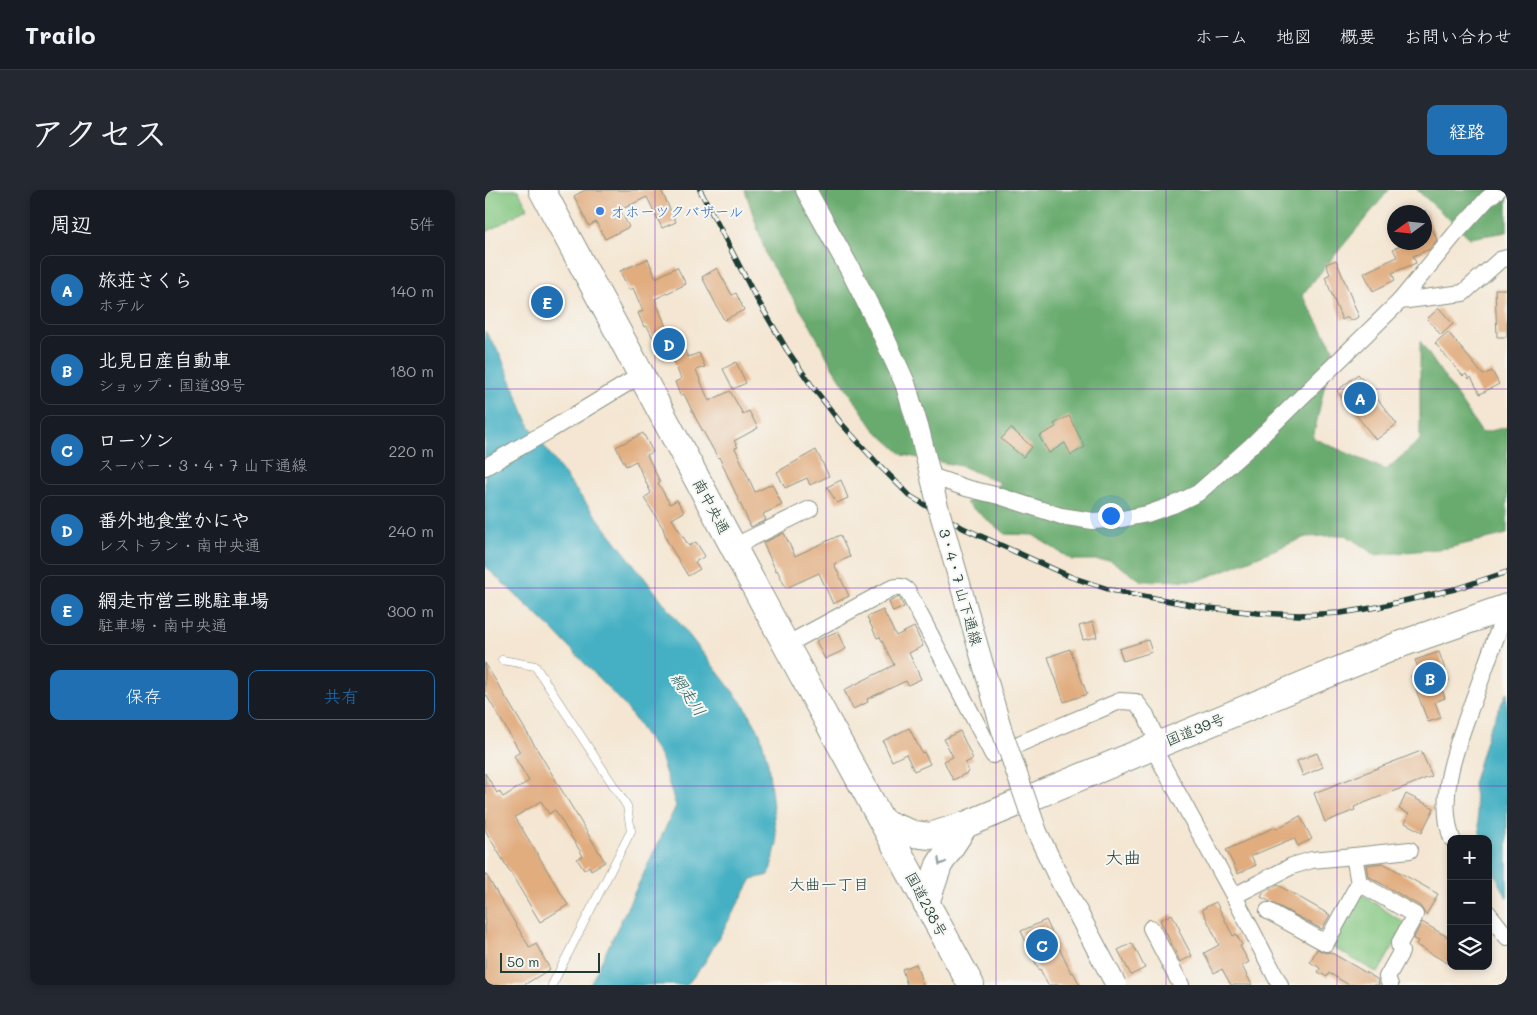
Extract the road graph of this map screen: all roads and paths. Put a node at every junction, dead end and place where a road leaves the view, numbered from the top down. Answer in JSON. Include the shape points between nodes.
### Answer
{"nodes":[{"id":1,"x":542,"y":190,"type":"edge"},
{"id":2,"x":806,"y":190,"type":"edge"},
{"id":3,"x":1498,"y":190,"type":"edge"},
{"id":4,"x":1507,"y":258,"type":"edge"},
{"id":5,"x":1400,"y":301,"type":"junction"},
{"id":6,"x":641,"y":374,"type":"junction"},
{"id":7,"x":485,"y":467,"type":"edge"},
{"id":8,"x":931,"y":476,"type":"junction"},
{"id":9,"x":810,"y":510,"type":"dead end"},
{"id":10,"x":733,"y":547,"type":"junction"},
{"id":11,"x":1507,"y":607,"type":"edge"},
{"id":12,"x":1507,"y":611,"type":"edge"},
{"id":13,"x":786,"y":645,"type":"junction"},
{"id":14,"x":503,"y":660,"type":"dead end"},
{"id":15,"x":1155,"y":745,"type":"junction"},
{"id":16,"x":883,"y":822,"type":"junction"},
{"id":17,"x":965,"y":825,"type":"junction"},
{"id":18,"x":1451,"y":835,"type":"edge"},
{"id":19,"x":1410,"y":850,"type":"dead end"},
{"id":20,"x":1353,"y":856,"type":"junction"},
{"id":21,"x":1359,"y":883,"type":"junction"},
{"id":22,"x":1234,"y":896,"type":"junction"},
{"id":23,"x":926,"y":902,"type":"junction"},
{"id":24,"x":1268,"y":911,"type":"dead end"},
{"id":25,"x":1492,"y":918,"type":"edge"},
{"id":26,"x":1151,"y":928,"type":"dead end"},
{"id":27,"x":1507,"y":937,"type":"edge"},
{"id":28,"x":552,"y":985,"type":"edge"},
{"id":29,"x":971,"y":985,"type":"edge"},
{"id":30,"x":1116,"y":985,"type":"edge"},
{"id":31,"x":1181,"y":985,"type":"edge"},
{"id":32,"x":1280,"y":985,"type":"edge"},
{"id":33,"x":1390,"y":985,"type":"edge"}],
"edges":[{"from":1,"to":6,"type":"highway","name":"南中央通"},
{"from":2,"to":8,"type":"street","name":"3・4・7 山下通線","via":[[860,289],[905,383]]},
{"from":3,"to":5,"type":"street","via":[[1455,234]]},
{"from":4,"to":5,"type":"street","via":[[1500,260],[1463,293]]},
{"from":5,"to":8,"type":"street","via":[[1238,458],[1198,493],[1173,505],[1123,519],[1093,521],[1061,516]]},
{"from":6,"to":7,"type":"street"},
{"from":6,"to":10,"type":"highway","name":"南中央通"},
{"from":8,"to":30,"type":"street","name":"3・4・7 山下通線","bridge":true,"via":[[1002,731],[1037,832]]},
{"from":9,"to":10,"type":"street"},
{"from":10,"to":13,"type":"highway","name":"南中央通"},
{"from":11,"to":15,"type":"highway","name":"国道39号","via":[[1401,644]]},
{"from":12,"to":18,"type":"street","via":[[1455,754],[1448,782],[1447,809]]},
{"from":13,"to":15,"type":"street","via":[[890,590],[905,588],[993,755],[1120,702],[1136,702],[1146,714]]},
{"from":13,"to":16,"type":"highway","name":"南中央通"},
{"from":14,"to":28,"type":"lane","via":[[535,666],[627,806],[631,831]]},
{"from":15,"to":17,"type":"highway","name":"国道39号"},
{"from":15,"to":22,"type":"street"},
{"from":16,"to":17,"type":"highway","name":"国道39号","via":[[914,834],[930,836]]},
{"from":16,"to":23,"type":"highway","name":"国道238号"},
{"from":17,"to":23,"type":"highway","one_way":true,"via":[[939,864]]},
{"from":19,"to":20,"type":"street"},
{"from":20,"to":21,"type":"street"},
{"from":20,"to":22,"type":"street","via":[[1312,860],[1292,866]]},
{"from":21,"to":24,"type":"street","via":[[1326,943]]},
{"from":21,"to":33,"type":"street","via":[[1415,915],[1399,944],[1401,952],[1387,977]]},
{"from":22,"to":32,"type":"street"},
{"from":23,"to":29,"type":"highway","name":"国道238号"},
{"from":25,"to":27,"type":"street"},
{"from":26,"to":31,"type":"street"}]}
